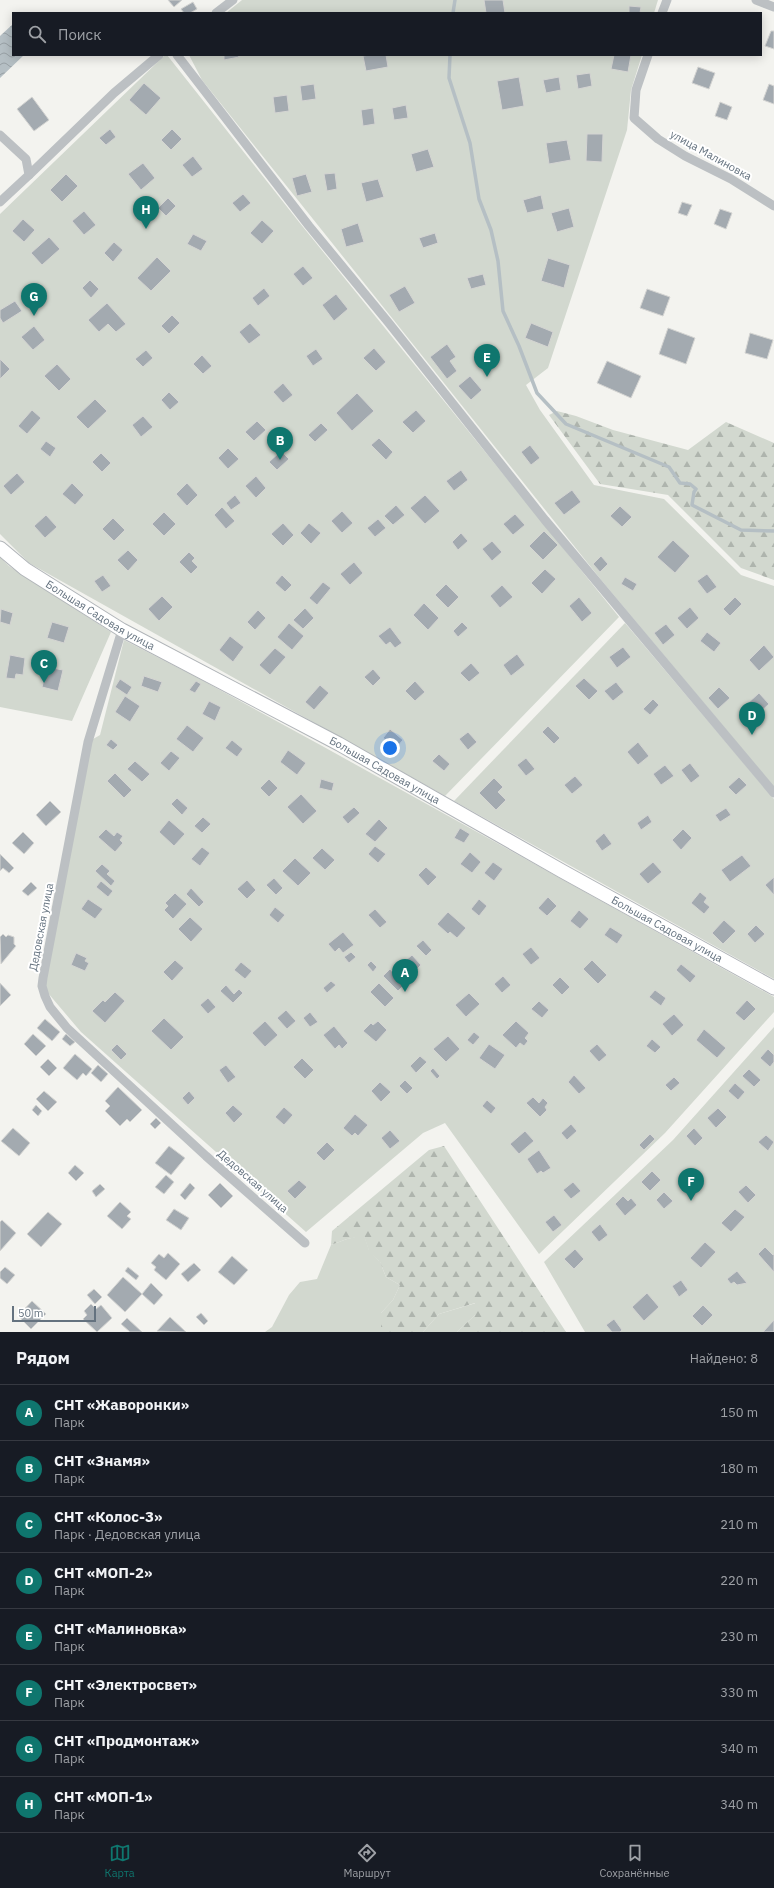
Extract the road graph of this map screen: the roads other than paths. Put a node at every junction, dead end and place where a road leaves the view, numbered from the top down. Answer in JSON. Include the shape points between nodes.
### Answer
{"nodes":[{"id":1,"x":667,"y":0,"type":"edge"},
{"id":2,"x":756,"y":0,"type":"edge"},
{"id":3,"x":230,"y":1,"type":"edge"},
{"id":4,"x":774,"y":7,"type":"edge"},
{"id":5,"x":217,"y":12,"type":"edge"},
{"id":6,"x":662,"y":12,"type":"edge"},
{"id":7,"x":158,"y":56,"type":"edge"},
{"id":8,"x":178,"y":56,"type":"edge"},
{"id":9,"x":648,"y":56,"type":"edge"},
{"id":10,"x":0,"y":135,"type":"edge"},
{"id":11,"x":30,"y":175,"type":"junction"},
{"id":12,"x":0,"y":202,"type":"edge"},
{"id":13,"x":774,"y":206,"type":"edge"},
{"id":14,"x":0,"y":548,"type":"edge"},
{"id":15,"x":122,"y":630,"type":"junction"},
{"id":16,"x":774,"y":793,"type":"edge"},
{"id":17,"x":774,"y":988,"type":"edge"},
{"id":18,"x":305,"y":1243,"type":"dead end"}],
"edges":[{"from":1,"to":6,"type":"street"},
{"from":2,"to":4,"type":"street"},
{"from":3,"to":5,"type":"street"},
{"from":7,"to":11,"type":"street","via":[[114,93]]},
{"from":8,"to":16,"type":"street","via":[[309,226],[545,520]]},
{"from":9,"to":13,"type":"street","name":"улица Малиновка","via":[[636,90],[634,118],[658,139],[685,156]]},
{"from":10,"to":11,"type":"street","via":[[26,159]]},
{"from":11,"to":12,"type":"street"},
{"from":14,"to":15,"type":"street","name":"Большая Садовая улица","via":[[25,569]]},
{"from":15,"to":17,"type":"street","name":"Большая Садовая улица","via":[[339,744]]},
{"from":15,"to":18,"type":"street","name":"Дедовская улица","via":[[88,742],[42,986],[58,1018],[206,1156]]}]}
